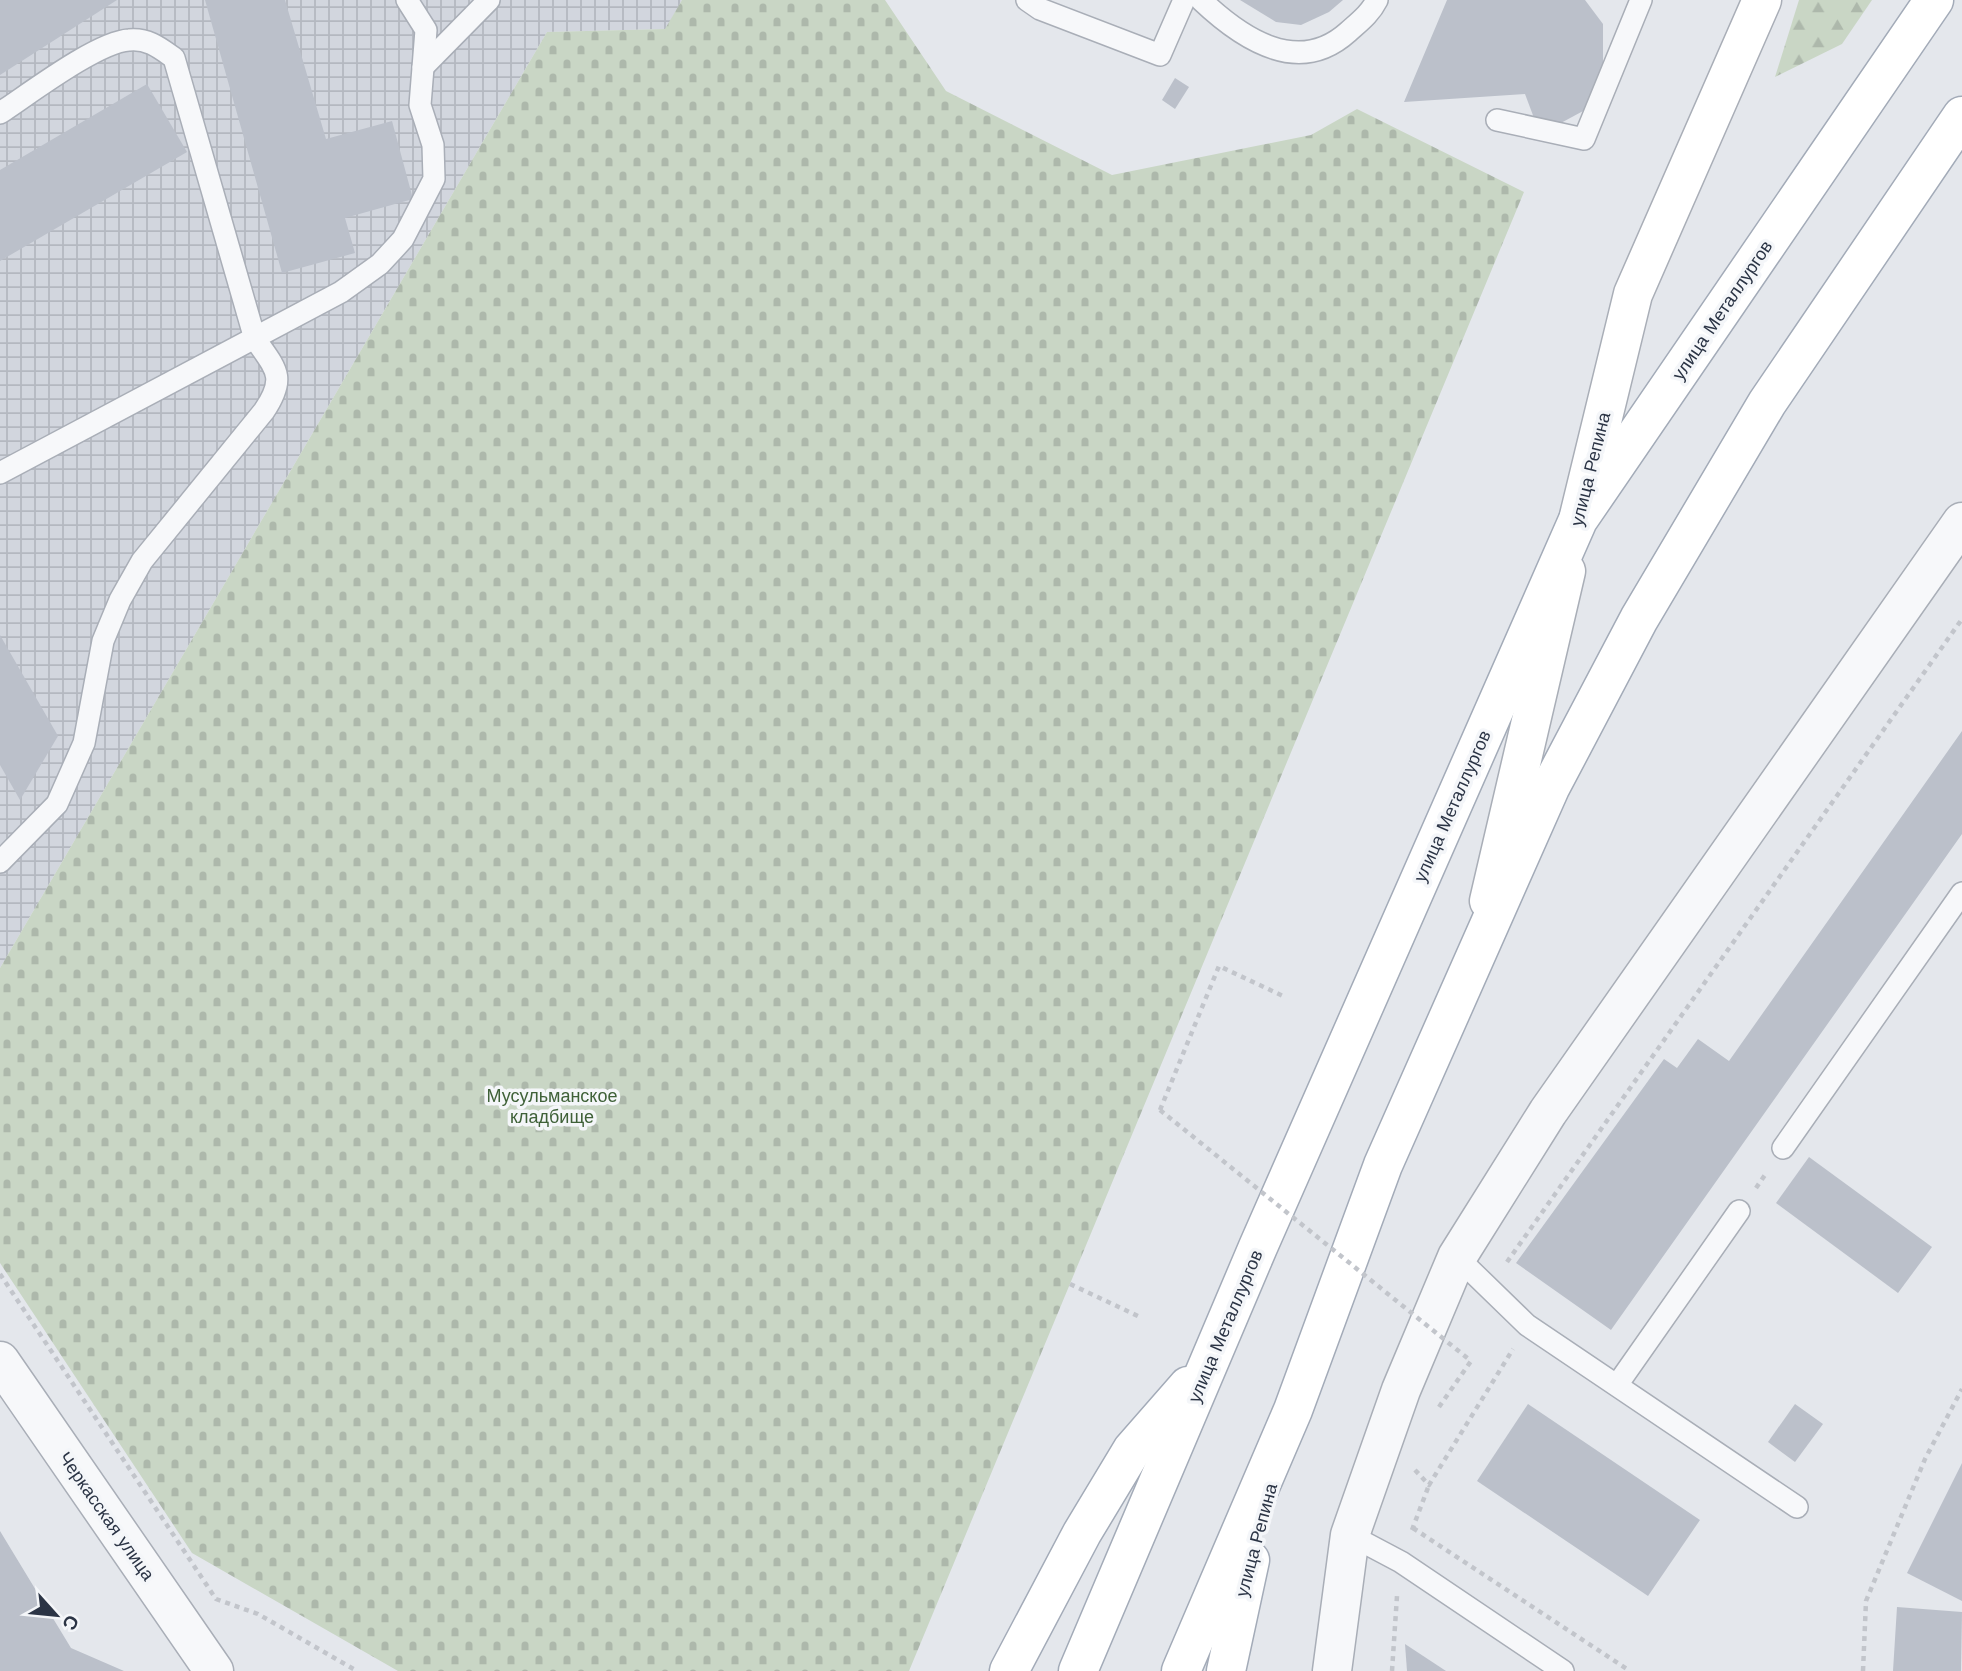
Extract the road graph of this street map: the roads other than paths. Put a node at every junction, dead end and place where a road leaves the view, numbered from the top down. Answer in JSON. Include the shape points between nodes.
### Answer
{"nodes":[{"id":1,"x":407,"y":0,"type":"edge"},
{"id":2,"x":489,"y":0,"type":"edge"},
{"id":3,"x":1027,"y":0,"type":"edge"},
{"id":4,"x":1184,"y":0,"type":"edge"},
{"id":5,"x":1201,"y":0,"type":"edge"},
{"id":6,"x":1377,"y":0,"type":"edge"},
{"id":7,"x":1641,"y":0,"type":"edge"},
{"id":8,"x":1762,"y":0,"type":"edge"},
{"id":9,"x":1934,"y":0,"type":"edge"},
{"id":10,"x":423,"y":67,"type":"junction"},
{"id":11,"x":0,"y":113,"type":"edge"},
{"id":12,"x":1962,"y":116,"type":"edge"},
{"id":13,"x":1497,"y":120,"type":"dead end"},
{"id":14,"x":255,"y":339,"type":"junction"},
{"id":15,"x":0,"y":473,"type":"edge"},
{"id":16,"x":1578,"y":520,"type":"junction"},
{"id":17,"x":1962,"y":522,"type":"edge"},
{"id":18,"x":0,"y":862,"type":"edge"},
{"id":19,"x":1962,"y":893,"type":"edge"},
{"id":20,"x":1476,"y":958,"type":"junction"},
{"id":21,"x":1783,"y":1149,"type":"road end"},
{"id":22,"x":1739,"y":1211,"type":"road end"},
{"id":23,"x":1457,"y":1257,"type":"junction"},
{"id":24,"x":0,"y":1361,"type":"edge"},
{"id":25,"x":1211,"y":1361,"type":"junction"},
{"id":26,"x":1617,"y":1385,"type":"junction"},
{"id":27,"x":1293,"y":1410,"type":"junction"},
{"id":28,"x":1797,"y":1507,"type":"dead end"},
{"id":29,"x":1350,"y":1535,"type":"junction"},
{"id":30,"x":214,"y":1671,"type":"edge"},
{"id":31,"x":1009,"y":1671,"type":"edge"},
{"id":32,"x":1078,"y":1671,"type":"edge"},
{"id":33,"x":1181,"y":1671,"type":"edge"},
{"id":34,"x":1226,"y":1671,"type":"edge"},
{"id":35,"x":1332,"y":1671,"type":"edge"},
{"id":36,"x":1563,"y":1671,"type":"edge"}],
"edges":[{"from":1,"to":10,"type":"lane","via":[[426,30]]},
{"from":2,"to":10,"type":"lane"},
{"from":3,"to":4,"type":"lane","via":[[1160,55]]},
{"from":5,"to":6,"type":"lane","via":[[1245,36],[1273,50],[1305,54],[1339,40]]},
{"from":7,"to":13,"type":"lane","via":[[1584,139]]},
{"from":8,"to":16,"type":"main road","name":"улица Репина","via":[[1633,294]]},
{"from":9,"to":16,"type":"main road","name":"улица Металлургов"},
{"from":10,"to":14,"type":"lane","via":[[420,105],[433,145],[434,179],[402,239],[380,264],[341,292]]},
{"from":11,"to":14,"type":"lane","via":[[96,52],[129,40],[153,43],[174,58]]},
{"from":12,"to":20,"type":"main road","via":[[1767,403],[1639,619],[1550,788]]},
{"from":14,"to":15,"type":"lane"},
{"from":14,"to":18,"type":"lane","via":[[275,368],[276,393],[137,570],[103,641],[84,743],[57,804]]},
{"from":16,"to":20,"type":"main road","name":"улица Репина"},
{"from":16,"to":25,"type":"main road","name":"улица Металлургов"},
{"from":17,"to":23,"type":"street","via":[[1548,1112]]},
{"from":19,"to":21,"type":"lane"},
{"from":20,"to":27,"type":"main road","via":[[1383,1165]]},
{"from":22,"to":26,"type":"lane"},
{"from":23,"to":26,"type":"lane","via":[[1527,1325]]},
{"from":23,"to":29,"type":"street","via":[[1401,1390]]},
{"from":24,"to":30,"type":"street","name":"Черкасская улица"},
{"from":25,"to":31,"type":"main road","via":[[1132,1450]]},
{"from":25,"to":32,"type":"main road","name":"улица Металлургов"},
{"from":26,"to":28,"type":"lane"},
{"from":27,"to":33,"type":"main road"},
{"from":27,"to":34,"type":"main road","name":"улица Репина","via":[[1241,1588]]},
{"from":29,"to":35,"type":"street"},
{"from":29,"to":36,"type":"lane","via":[[1401,1562]]}]}
